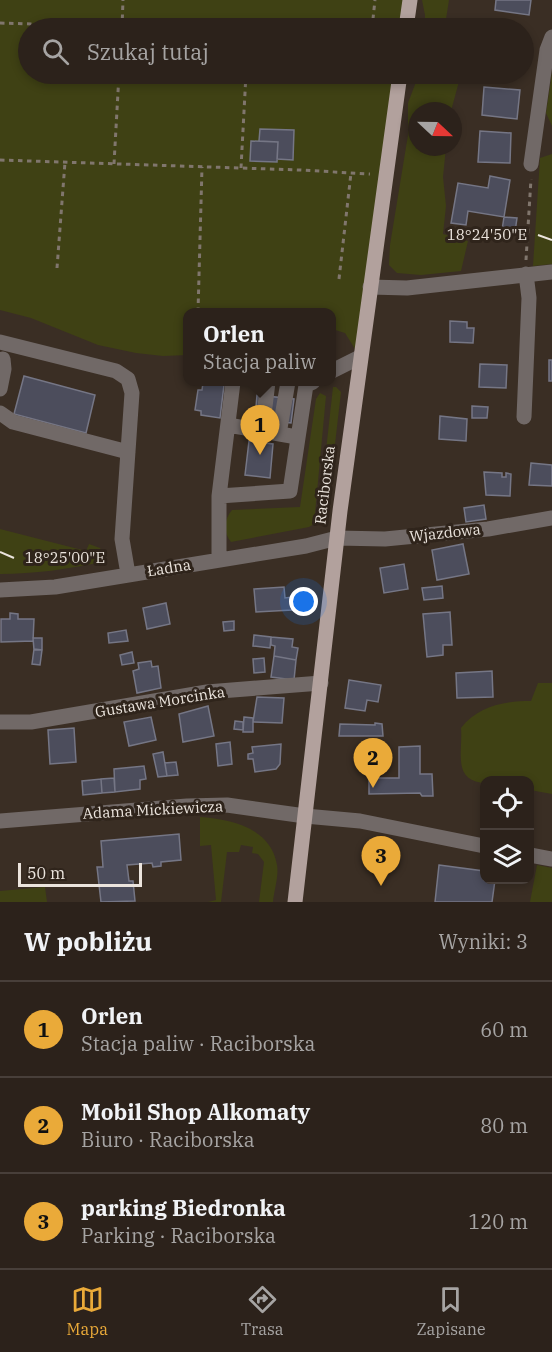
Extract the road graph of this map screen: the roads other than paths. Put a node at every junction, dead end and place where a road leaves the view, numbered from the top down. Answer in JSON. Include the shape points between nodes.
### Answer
{"nodes":[{"id":1,"x":410,"y":0,"type":"edge"},
{"id":2,"x":407,"y":18,"type":"edge"},
{"id":3,"x":552,"y":37,"type":"edge"},
{"id":4,"x":399,"y":84,"type":"edge"},
{"id":5,"x":531,"y":164,"type":"road end"},
{"id":6,"x":552,"y":272,"type":"edge"},
{"id":7,"x":526,"y":274,"type":"junction"},
{"id":8,"x":370,"y":287,"type":"junction"},
{"id":9,"x":6,"y":343,"type":"edge"},
{"id":10,"x":360,"y":357,"type":"junction"},
{"id":11,"x":1,"y":361,"type":"edge"},
{"id":12,"x":336,"y":370,"type":"edge"},
{"id":13,"x":232,"y":386,"type":"edge"},
{"id":14,"x":267,"y":386,"type":"edge"},
{"id":15,"x":285,"y":386,"type":"edge"},
{"id":16,"x":309,"y":386,"type":"edge"},
{"id":17,"x":0,"y":389,"type":"edge"},
{"id":18,"x":0,"y":413,"type":"edge"},
{"id":19,"x":524,"y":417,"type":"dead end"},
{"id":20,"x":228,"y":425,"type":"junction"},
{"id":21,"x":262,"y":431,"type":"junction"},
{"id":22,"x":279,"y":434,"type":"junction"},
{"id":23,"x":297,"y":437,"type":"junction"},
{"id":24,"x":128,"y":453,"type":"junction"},
{"id":25,"x":219,"y":496,"type":"junction"},
{"id":26,"x":552,"y":518,"type":"edge"},
{"id":27,"x":337,"y":538,"type":"junction"},
{"id":28,"x":219,"y":560,"type":"junction"},
{"id":29,"x":128,"y":574,"type":"junction"},
{"id":30,"x":0,"y":590,"type":"edge"},
{"id":31,"x":321,"y":683,"type":"junction"},
{"id":32,"x":0,"y":722,"type":"edge"},
{"id":33,"x":305,"y":816,"type":"junction"},
{"id":34,"x":0,"y":821,"type":"edge"},
{"id":35,"x":480,"y":845,"type":"edge"},
{"id":36,"x":534,"y":856,"type":"edge"},
{"id":37,"x":552,"y":859,"type":"edge"},
{"id":38,"x":295,"y":902,"type":"edge"}],
"edges":[{"from":1,"to":2,"type":"main road"},
{"from":3,"to":5,"type":"street"},
{"from":4,"to":8,"type":"main road","name":"Raciborska"},
{"from":6,"to":7,"type":"street"},
{"from":7,"to":8,"type":"street","via":[[407,288]]},
{"from":7,"to":19,"type":"street","via":[[529,298]]},
{"from":8,"to":10,"type":"main road","name":"Raciborska"},
{"from":9,"to":11,"type":"street"},
{"from":9,"to":24,"type":"street","via":[[116,371],[128,378],[132,393]]},
{"from":10,"to":12,"type":"street"},
{"from":10,"to":27,"type":"main road","name":"Raciborska"},
{"from":11,"to":17,"type":"street","via":[[4,369]]},
{"from":13,"to":20,"type":"street"},
{"from":14,"to":21,"type":"street"},
{"from":15,"to":22,"type":"street"},
{"from":16,"to":23,"type":"street"},
{"from":18,"to":24,"type":"street","via":[[13,422]]},
{"from":20,"to":21,"type":"street"},
{"from":20,"to":25,"type":"street"},
{"from":21,"to":22,"type":"street"},
{"from":22,"to":23,"type":"street"},
{"from":23,"to":25,"type":"street","via":[[290,490]]},
{"from":24,"to":29,"type":"street","via":[[122,539]]},
{"from":25,"to":28,"type":"street"},
{"from":26,"to":27,"type":"street","name":"Wjazdowa","via":[[385,539]]},
{"from":27,"to":28,"type":"street","name":"Ładna"},
{"from":27,"to":31,"type":"main road","name":"Raciborska"},
{"from":28,"to":29,"type":"street","name":"Ładna"},
{"from":29,"to":30,"type":"street","name":"Ładna"},
{"from":31,"to":32,"type":"street","name":"Gustawa Morcinka","via":[[207,692],[31,722]]},
{"from":31,"to":33,"type":"main road","name":"Raciborska"},
{"from":33,"to":34,"type":"street","name":"Adama Mickiewicza","via":[[217,806]]},
{"from":33,"to":35,"type":"street","name":"Adama Mickiewicza","via":[[360,821]]},
{"from":33,"to":38,"type":"main road","name":"Raciborska"},
{"from":36,"to":37,"type":"street"}]}
